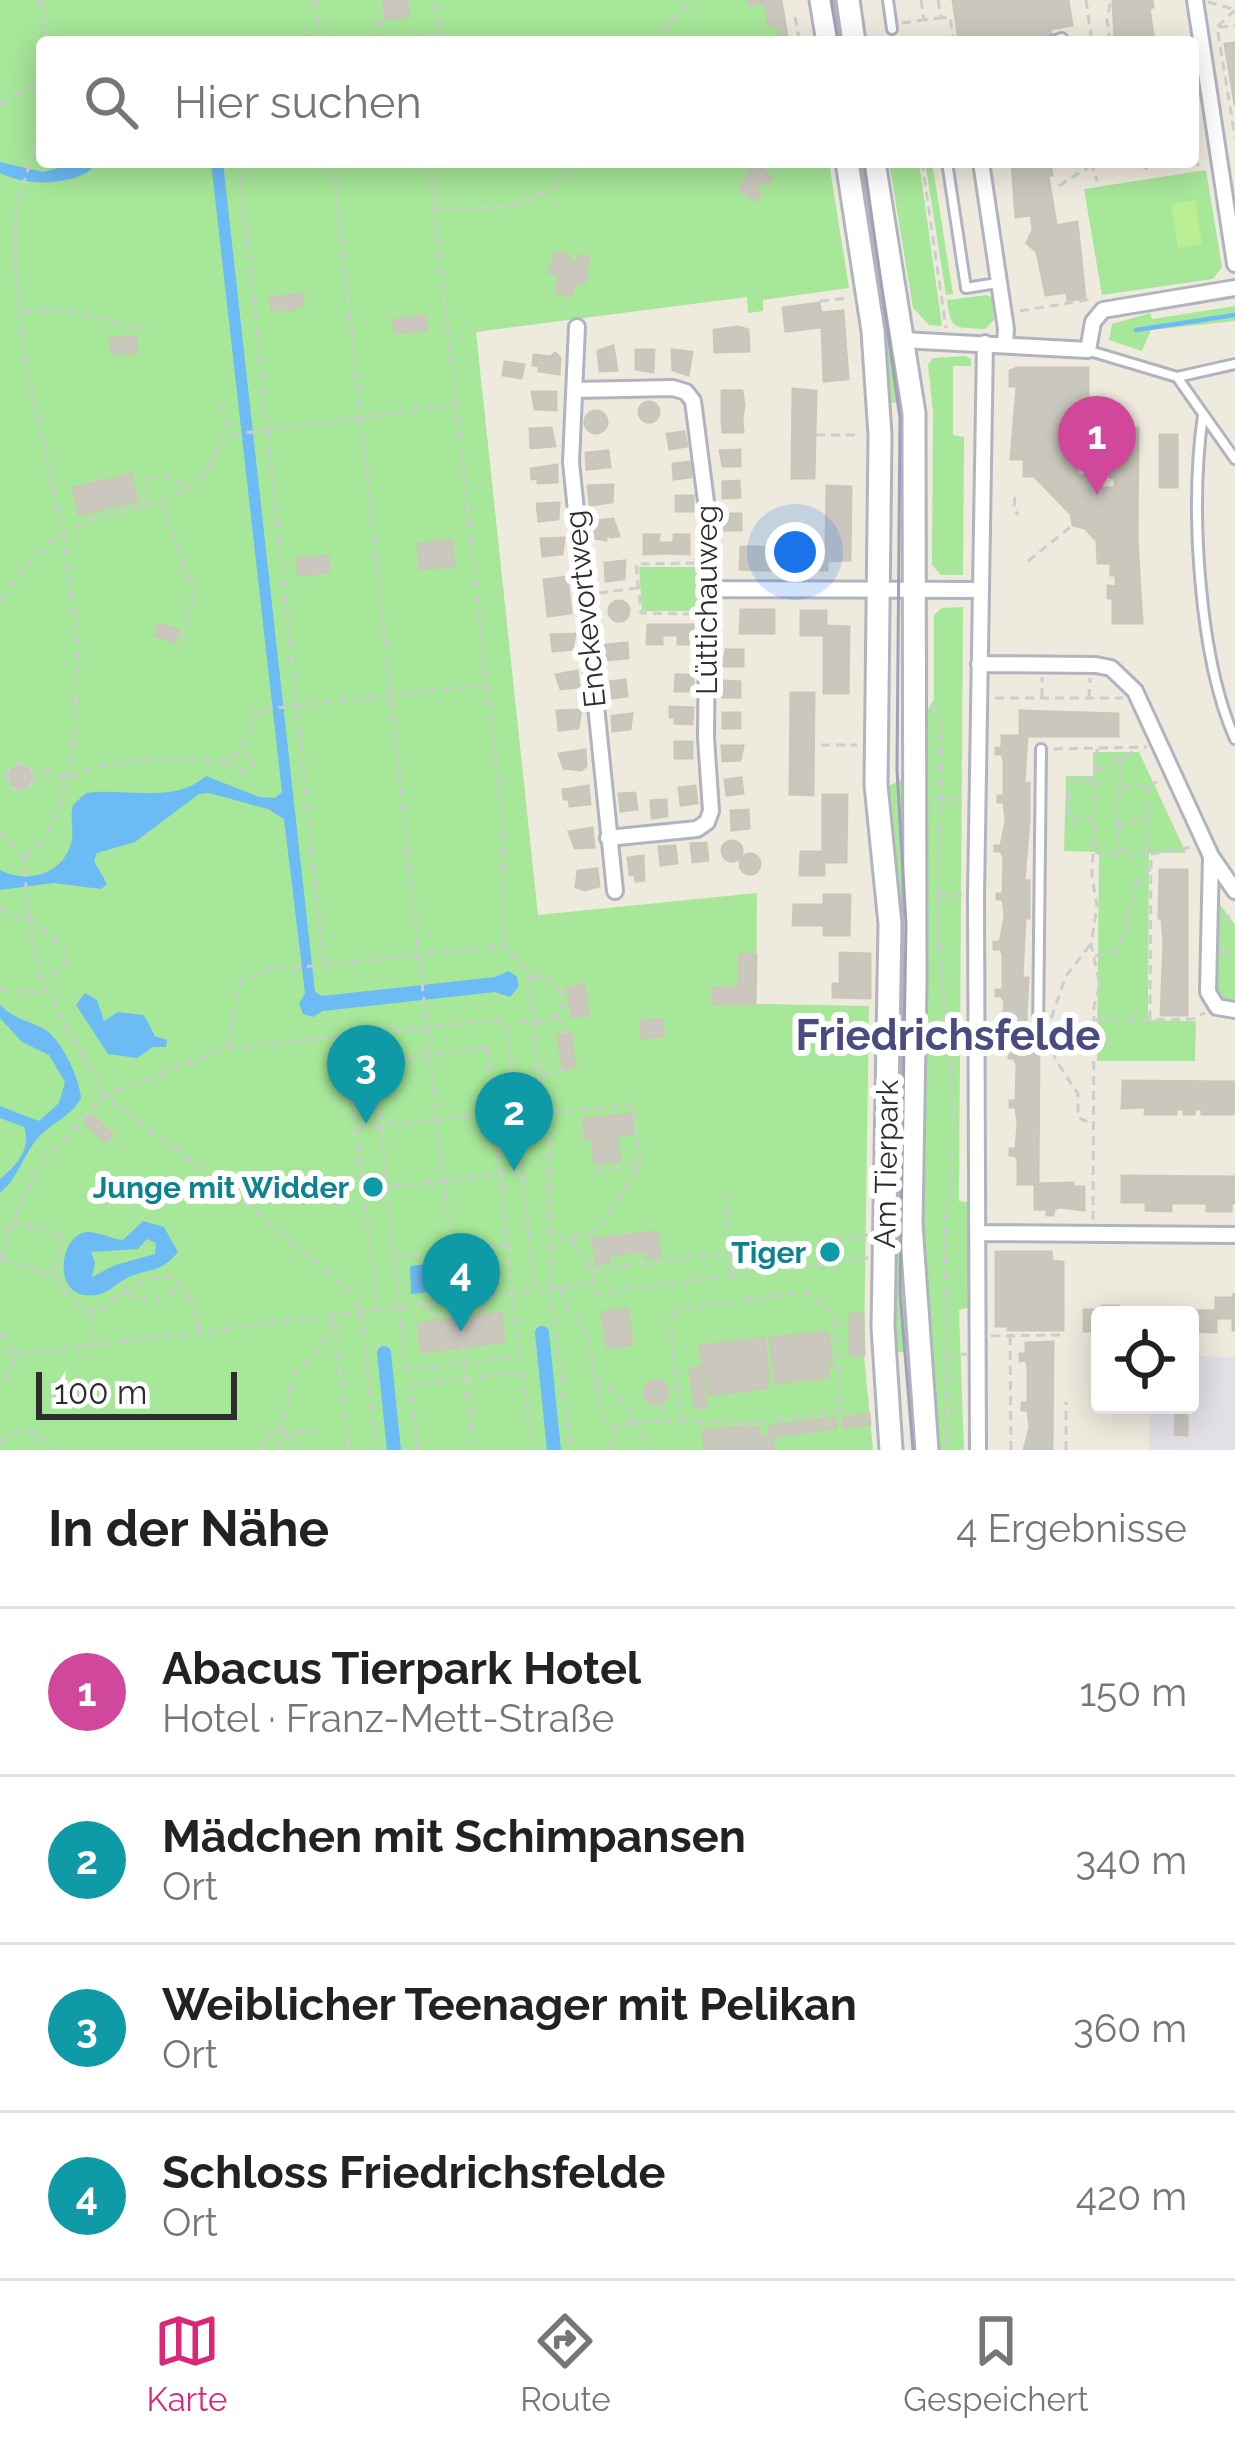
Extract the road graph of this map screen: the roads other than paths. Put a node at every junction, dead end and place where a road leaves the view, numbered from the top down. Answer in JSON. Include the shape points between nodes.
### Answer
{"nodes":[{"id":1,"x":821,"y":0,"type":"edge"},
{"id":2,"x":848,"y":0,"type":"edge"},
{"id":3,"x":887,"y":0,"type":"edge"},
{"id":4,"x":1197,"y":0,"type":"edge"},
{"id":5,"x":892,"y":27,"type":"road end"},
{"id":6,"x":818,"y":36,"type":"edge"},
{"id":7,"x":853,"y":36,"type":"edge"},
{"id":8,"x":848,"y":168,"type":"edge"},
{"id":9,"x":875,"y":168,"type":"edge"},
{"id":10,"x":947,"y":168,"type":"edge"},
{"id":11,"x":982,"y":168,"type":"edge"},
{"id":12,"x":1235,"y":264,"type":"edge"},
{"id":13,"x":999,"y":283,"type":"junction"},
{"id":14,"x":1235,"y":288,"type":"edge"},
{"id":15,"x":577,"y":327,"type":"dead end"},
{"id":16,"x":902,"y":340,"type":"junction"},
{"id":17,"x":985,"y":343,"type":"junction"},
{"id":18,"x":1005,"y":344,"type":"junction"},
{"id":19,"x":1088,"y":350,"type":"junction"},
{"id":20,"x":1235,"y":364,"type":"edge"},
{"id":21,"x":1177,"y":377,"type":"junction"},
{"id":22,"x":574,"y":390,"type":"junction"},
{"id":23,"x":1203,"y":415,"type":"junction"},
{"id":24,"x":1235,"y":459,"type":"edge"},
{"id":25,"x":707,"y":589,"type":"junction"},
{"id":26,"x":878,"y":590,"type":"junction"},
{"id":27,"x":980,"y":590,"type":"junction"},
{"id":28,"x":914,"y":591,"type":"junction"},
{"id":29,"x":979,"y":664,"type":"junction"},
{"id":30,"x":1235,"y":740,"type":"edge"},
{"id":31,"x":1041,"y":749,"type":"road end"},
{"id":32,"x":608,"y":838,"type":"junction"},
{"id":33,"x":1208,"y":849,"type":"junction"},
{"id":34,"x":614,"y":891,"type":"dead end"},
{"id":35,"x":1235,"y":891,"type":"edge"},
{"id":36,"x":1235,"y":1010,"type":"edge"},
{"id":37,"x":1042,"y":1033,"type":"road end"},
{"id":38,"x":978,"y":1233,"type":"junction"},
{"id":39,"x":1235,"y":1235,"type":"edge"},
{"id":40,"x":891,"y":1450,"type":"edge"},
{"id":41,"x":927,"y":1450,"type":"edge"},
{"id":42,"x":978,"y":1450,"type":"edge"}],
"edges":[{"from":1,"to":6,"type":"main road"},
{"from":2,"to":7,"type":"main road"},
{"from":3,"to":5,"type":"lane"},
{"from":4,"to":12,"type":"street"},
{"from":8,"to":26,"type":"main road","name":"Am Tierpark","via":[[878,387]]},
{"from":9,"to":16,"type":"main road","name":"Am Tierpark"},
{"from":10,"to":13,"type":"lane","via":[[966,288]]},
{"from":11,"to":13,"type":"street"},
{"from":13,"to":18,"type":"street"},
{"from":14,"to":19,"type":"street","via":[[1103,310]]},
{"from":15,"to":22,"type":"street","name":"Enckevortweg"},
{"from":16,"to":17,"type":"street"},
{"from":16,"to":28,"type":"main road","name":"Am Tierpark","via":[[914,412]]},
{"from":17,"to":18,"type":"street"},
{"from":17,"to":27,"type":"street"},
{"from":18,"to":19,"type":"street"},
{"from":19,"to":21,"type":"lane"},
{"from":20,"to":21,"type":"lane"},
{"from":21,"to":23,"type":"lane"},
{"from":22,"to":25,"type":"street","name":"Lüttichauweg","via":[[673,388],[693,401],[706,480]]},
{"from":22,"to":32,"type":"street","name":"Enckevortweg","via":[[571,462]]},
{"from":23,"to":24,"type":"lane"},
{"from":23,"to":30,"type":"lane","via":[[1200,572],[1220,705]]},
{"from":25,"to":26,"type":"street"},
{"from":25,"to":32,"type":"street","name":"Lüttichauweg","via":[[707,822]]},
{"from":26,"to":28,"type":"street"},
{"from":26,"to":40,"type":"main road","name":"Am Tierpark","via":[[876,804],[891,950],[883,1327]]},
{"from":27,"to":28,"type":"street"},
{"from":27,"to":29,"type":"street"},
{"from":28,"to":41,"type":"main road","name":"Am Tierpark","via":[[910,1223]]},
{"from":29,"to":33,"type":"street","via":[[1112,668],[1135,691]]},
{"from":29,"to":38,"type":"street"},
{"from":31,"to":37,"type":"lane"},
{"from":32,"to":34,"type":"street","name":"Enckevortweg"},
{"from":33,"to":35,"type":"street"},
{"from":33,"to":36,"type":"street","via":[[1208,992],[1217,1007]]},
{"from":38,"to":39,"type":"street"},
{"from":38,"to":42,"type":"street"}]}
